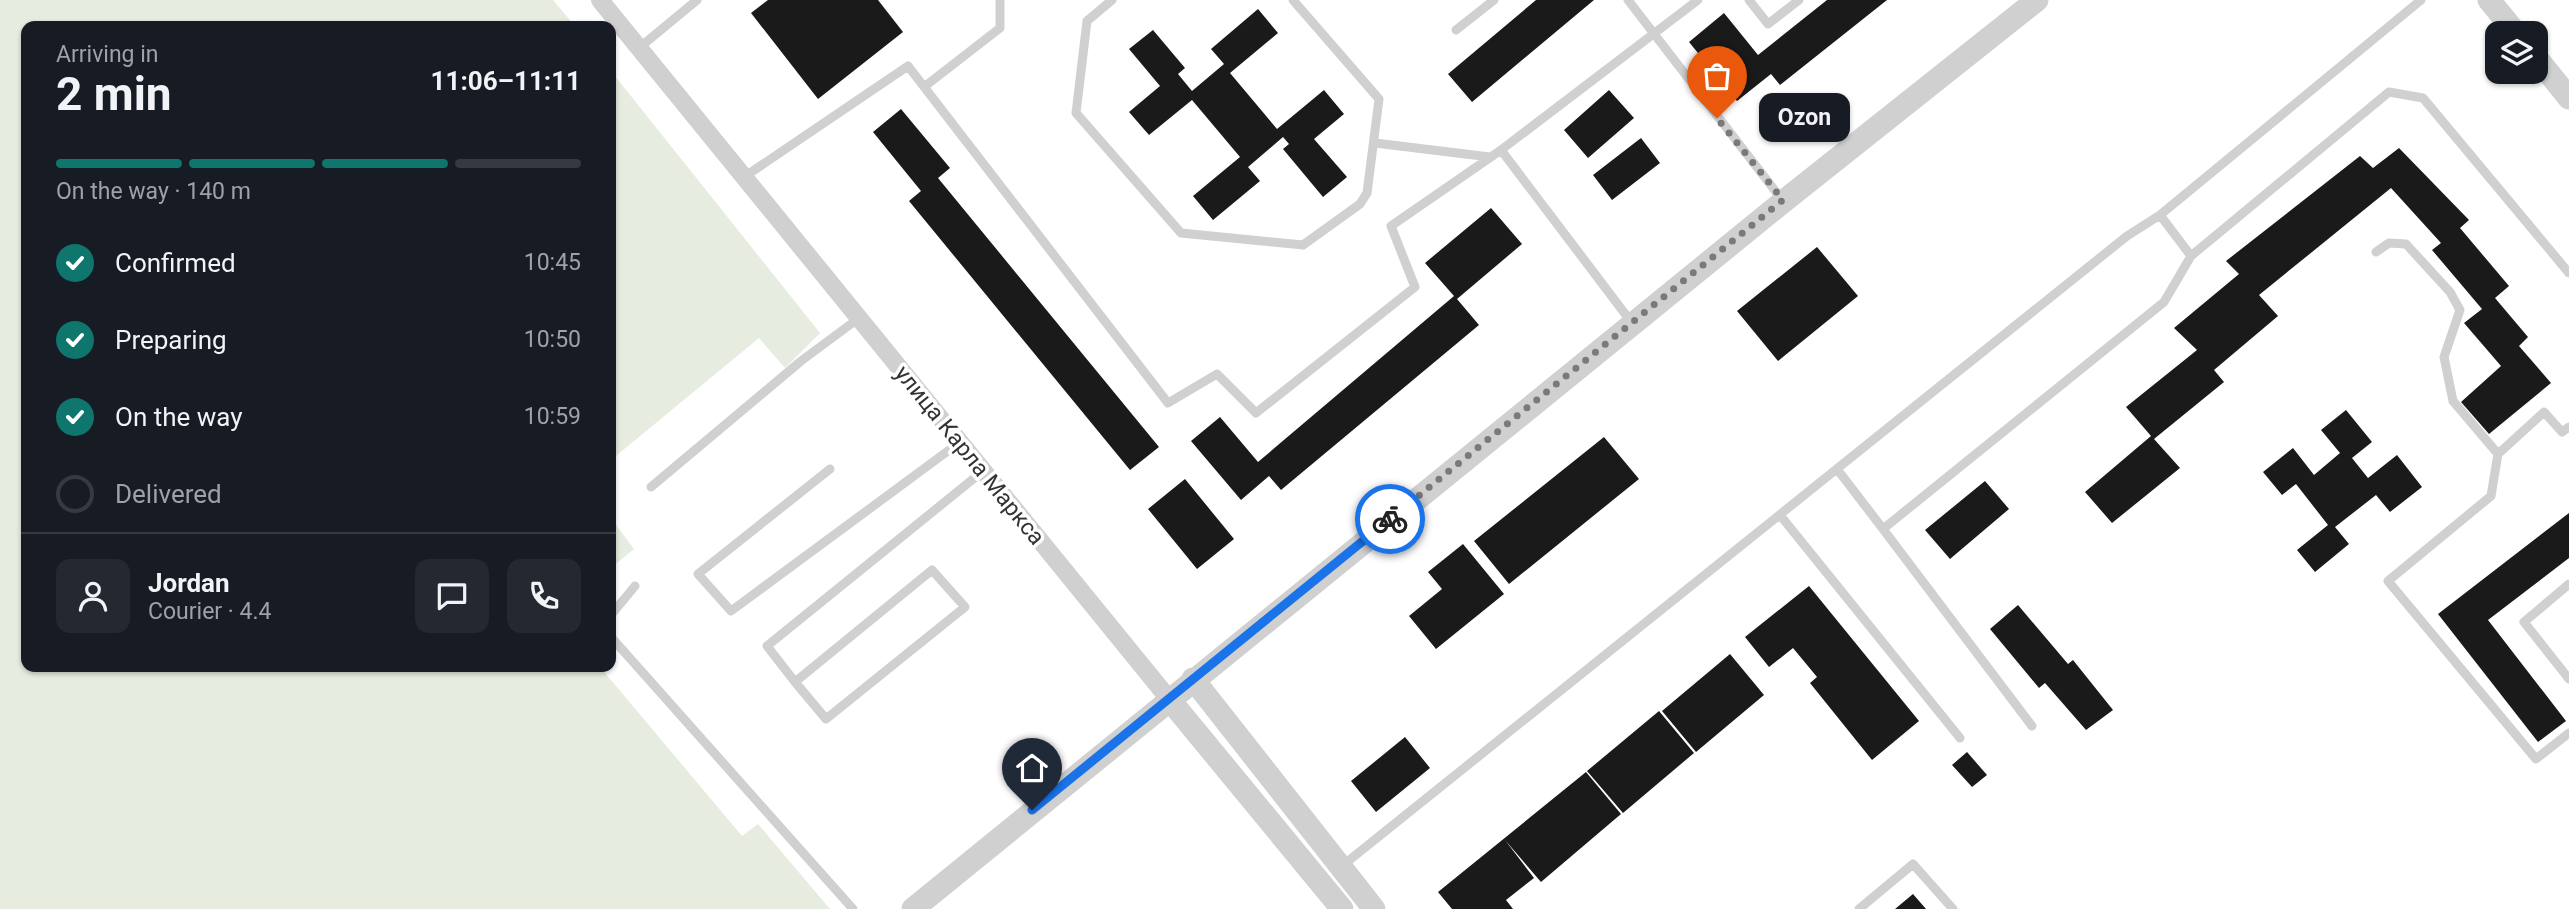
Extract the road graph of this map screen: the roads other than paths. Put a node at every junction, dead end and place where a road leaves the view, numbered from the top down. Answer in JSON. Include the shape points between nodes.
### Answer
{"nodes":[{"id":1,"x":600,"y":0,"type":"edge"},
{"id":2,"x":697,"y":0,"type":"edge"},
{"id":3,"x":1000,"y":0,"type":"edge"},
{"id":4,"x":1112,"y":0,"type":"edge"},
{"id":5,"x":1293,"y":0,"type":"edge"},
{"id":6,"x":1494,"y":0,"type":"edge"},
{"id":7,"x":1628,"y":0,"type":"edge"},
{"id":8,"x":1698,"y":0,"type":"edge"},
{"id":9,"x":1749,"y":0,"type":"edge"},
{"id":10,"x":1799,"y":0,"type":"edge"},
{"id":11,"x":2026,"y":0,"type":"edge"},
{"id":12,"x":2037,"y":0,"type":"edge"},
{"id":13,"x":2421,"y":0,"type":"edge"},
{"id":14,"x":2489,"y":0,"type":"edge"},
{"id":15,"x":2506,"y":21,"type":"edge"},
{"id":16,"x":1456,"y":30,"type":"dead end"},
{"id":17,"x":1653,"y":34,"type":"junction"},
{"id":18,"x":639,"y":48,"type":"junction"},
{"id":19,"x":2548,"y":73,"type":"edge"},
{"id":20,"x":924,"y":87,"type":"junction"},
{"id":21,"x":2569,"y":98,"type":"edge"},
{"id":22,"x":1375,"y":143,"type":"junction"},
{"id":23,"x":1501,"y":150,"type":"junction"},
{"id":24,"x":1490,"y":157,"type":"junction"},
{"id":25,"x":744,"y":177,"type":"junction"},
{"id":26,"x":1783,"y":201,"type":"junction"},
{"id":27,"x":2160,"y":215,"type":"junction"},
{"id":28,"x":2376,"y":252,"type":"dead end"},
{"id":29,"x":2191,"y":256,"type":"junction"},
{"id":30,"x":2569,"y":273,"type":"edge"},
{"id":31,"x":859,"y":318,"type":"junction"},
{"id":32,"x":1632,"y":323,"type":"junction"},
{"id":33,"x":2569,"y":427,"type":"edge"},
{"id":34,"x":960,"y":442,"type":"junction"},
{"id":35,"x":2498,"y":454,"type":"junction"},
{"id":36,"x":830,"y":469,"type":"dead end"},
{"id":37,"x":1837,"y":469,"type":"junction"},
{"id":38,"x":983,"y":471,"type":"junction"},
{"id":39,"x":651,"y":486,"type":"dead end"},
{"id":40,"x":1780,"y":515,"type":"junction"},
{"id":41,"x":1883,"y":530,"type":"junction"},
{"id":42,"x":2569,"y":584,"type":"edge"},
{"id":43,"x":635,"y":586,"type":"dead end"},
{"id":44,"x":616,"y":609,"type":"edge"},
{"id":45,"x":616,"y":643,"type":"edge"},
{"id":46,"x":2569,"y":679,"type":"edge"},
{"id":47,"x":1193,"y":680,"type":"junction"},
{"id":48,"x":795,"y":682,"type":"junction"},
{"id":49,"x":1169,"y":700,"type":"junction"},
{"id":50,"x":2032,"y":726,"type":"dead end"},
{"id":51,"x":2569,"y":733,"type":"edge"},
{"id":52,"x":1960,"y":738,"type":"dead end"},
{"id":53,"x":1341,"y":867,"type":"junction"},
{"id":54,"x":853,"y":909,"type":"edge"},
{"id":55,"x":911,"y":909,"type":"edge"},
{"id":56,"x":1342,"y":909,"type":"edge"},
{"id":57,"x":1374,"y":909,"type":"edge"},
{"id":58,"x":1859,"y":909,"type":"edge"},
{"id":59,"x":1953,"y":909,"type":"edge"}],
"edges":[{"from":1,"to":18,"type":"street","name":"улица Карла Маркса"},
{"from":2,"to":18,"type":"lane"},
{"from":3,"to":20,"type":"lane","via":[[1000,28]]},
{"from":4,"to":22,"type":"lane","via":[[1087,20],[1076,113],[1181,233],[1303,245],[1314,241],[1367,193]]},
{"from":5,"to":22,"type":"lane","via":[[1379,99]]},
{"from":6,"to":16,"type":"lane"},
{"from":7,"to":17,"type":"lane"},
{"from":8,"to":17,"type":"lane"},
{"from":9,"to":10,"type":"lane","via":[[1768,24]]},
{"from":11,"to":26,"type":"street"},
{"from":12,"to":26,"type":"street"},
{"from":13,"to":27,"type":"lane"},
{"from":14,"to":15,"type":"street"},
{"from":17,"to":23,"type":"lane"},
{"from":17,"to":26,"type":"lane"},
{"from":18,"to":25,"type":"street","name":"улица Карла Маркса"},
{"from":19,"to":21,"type":"street"},
{"from":20,"to":24,"type":"lane","via":[[1168,402],[1217,374],[1256,413],[1415,287],[1391,226]]},
{"from":20,"to":25,"type":"lane","via":[[908,66]]},
{"from":22,"to":24,"type":"lane"},
{"from":23,"to":24,"type":"lane"},
{"from":23,"to":32,"type":"lane"},
{"from":25,"to":31,"type":"street","name":"улица Карла Маркса"},
{"from":26,"to":32,"type":"street"},
{"from":26,"to":47,"type":"street"},
{"from":27,"to":29,"type":"lane"},
{"from":27,"to":37,"type":"lane","via":[[2127,236]]},
{"from":28,"to":35,"type":"lane","via":[[2389,243],[2406,244],[2450,292],[2460,310],[2444,357],[2453,401]]},
{"from":29,"to":30,"type":"lane","via":[[2389,92],[2423,97]]},
{"from":29,"to":41,"type":"lane","via":[[2164,302]]},
{"from":31,"to":34,"type":"street","name":"улица Карла Маркса"},
{"from":31,"to":39,"type":"lane"},
{"from":32,"to":47,"type":"street"},
{"from":33,"to":35,"type":"lane","via":[[2563,432],[2543,412]]},
{"from":34,"to":36,"type":"lane","via":[[731,611],[698,574]]},
{"from":34,"to":38,"type":"street","name":"улица Карла Маркса"},
{"from":35,"to":51,"type":"lane","via":[[2491,496],[2388,581],[2536,759]]},
{"from":37,"to":40,"type":"lane"},
{"from":37,"to":41,"type":"lane"},
{"from":38,"to":48,"type":"lane","via":[[767,646]]},
{"from":38,"to":49,"type":"street","name":"улица Карла Маркса"},
{"from":40,"to":52,"type":"lane"},
{"from":40,"to":53,"type":"lane"},
{"from":41,"to":50,"type":"lane"},
{"from":42,"to":46,"type":"lane","via":[[2524,622]]},
{"from":43,"to":44,"type":"lane"},
{"from":45,"to":54,"type":"lane"},
{"from":47,"to":49,"type":"street"},
{"from":47,"to":53,"type":"street"},
{"from":48,"to":48,"type":"lane","via":[[932,570],[965,607],[826,719]]},
{"from":49,"to":55,"type":"street"},
{"from":49,"to":56,"type":"street","name":"улица Карла Маркса"},
{"from":53,"to":57,"type":"street"},
{"from":58,"to":59,"type":"lane","via":[[1913,864]]}]}
